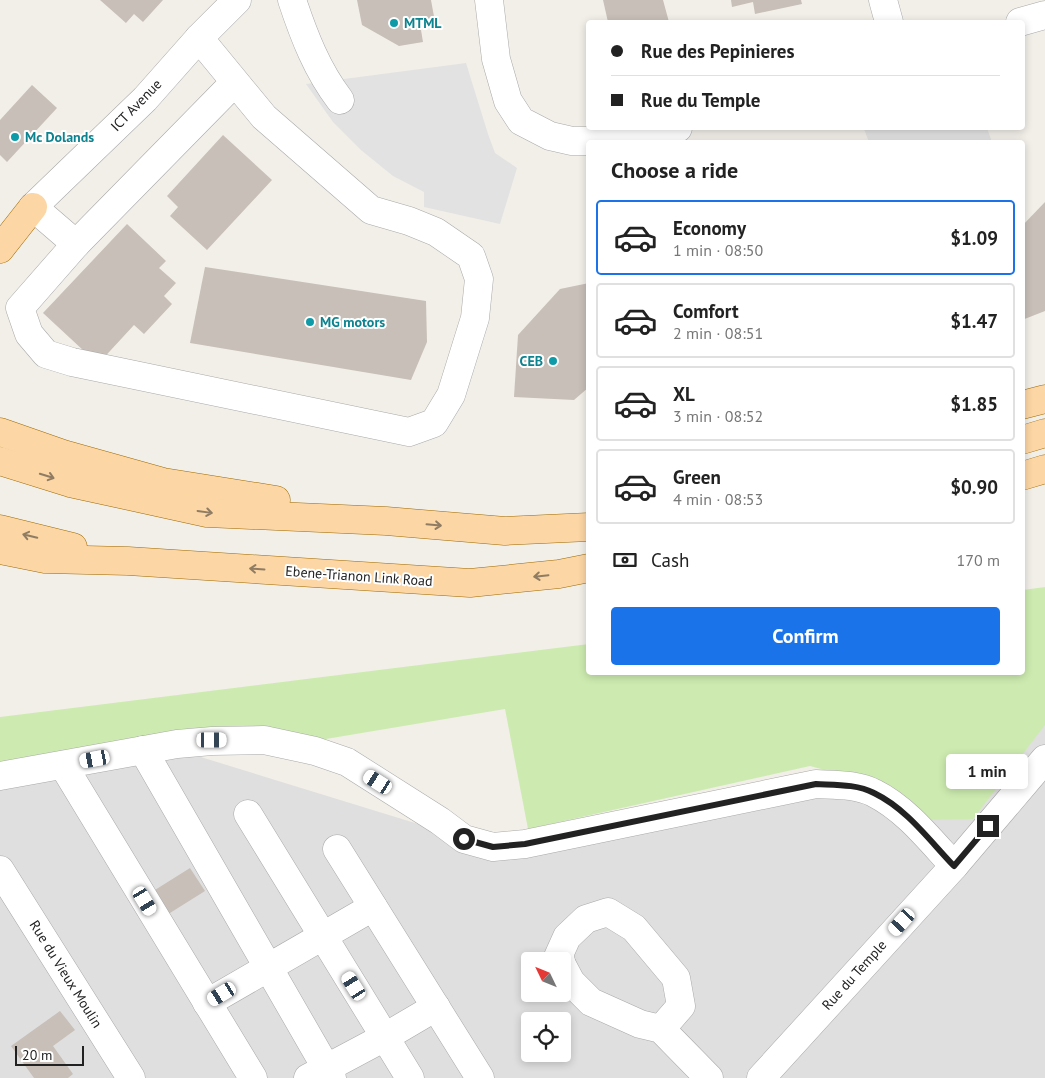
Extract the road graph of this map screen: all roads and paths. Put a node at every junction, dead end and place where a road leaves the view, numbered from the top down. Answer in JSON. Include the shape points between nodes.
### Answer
{"nodes":[{"id":1,"x":237,"y":0,"type":"edge"},
{"id":2,"x":292,"y":0,"type":"edge"},
{"id":3,"x":489,"y":0,"type":"edge"},
{"id":4,"x":883,"y":0,"type":"edge"},
{"id":5,"x":1045,"y":15,"type":"edge"},
{"id":6,"x":888,"y":20,"type":"edge"},
{"id":7,"x":1025,"y":21,"type":"edge"},
{"id":8,"x":199,"y":38,"type":"junction"},
{"id":9,"x":235,"y":82,"type":"junction"},
{"id":10,"x":340,"y":100,"type":"dead end"},
{"id":11,"x":672,"y":130,"type":"edge"},
{"id":12,"x":619,"y":140,"type":"edge"},
{"id":13,"x":586,"y":141,"type":"edge"},
{"id":14,"x":33,"y":208,"type":"junction"},
{"id":15,"x":0,"y":228,"type":"edge"},
{"id":16,"x":76,"y":244,"type":"junction"},
{"id":17,"x":0,"y":249,"type":"edge"},
{"id":18,"x":1045,"y":398,"type":"edge"},
{"id":19,"x":1025,"y":404,"type":"edge"},
{"id":20,"x":1045,"y":408,"type":"edge"},
{"id":21,"x":0,"y":413,"type":"edge"},
{"id":22,"x":1025,"y":414,"type":"edge"},
{"id":23,"x":0,"y":432,"type":"edge"},
{"id":24,"x":1045,"y":433,"type":"edge"},
{"id":25,"x":1025,"y":439,"type":"edge"},
{"id":26,"x":0,"y":461,"type":"edge"},
{"id":27,"x":1045,"y":468,"type":"edge"},
{"id":28,"x":1025,"y":475,"type":"edge"},
{"id":29,"x":163,"y":482,"type":"junction"},
{"id":30,"x":386,"y":521,"type":"junction"},
{"id":31,"x":586,"y":527,"type":"edge"},
{"id":32,"x":0,"y":529,"type":"edge"},
{"id":33,"x":0,"y":550,"type":"edge"},
{"id":34,"x":128,"y":560,"type":"junction"},
{"id":35,"x":586,"y":569,"type":"edge"},
{"id":36,"x":143,"y":750,"type":"junction"},
{"id":37,"x":1045,"y":759,"type":"edge"},
{"id":38,"x":63,"y":765,"type":"junction"},
{"id":39,"x":0,"y":776,"type":"edge"},
{"id":40,"x":248,"y":814,"type":"dead end"},
{"id":41,"x":337,"y":849,"type":"dead end"},
{"id":42,"x":954,"y":866,"type":"junction"},
{"id":43,"x":0,"y":870,"type":"edge"},
{"id":44,"x":373,"y":907,"type":"junction"},
{"id":45,"x":323,"y":936,"type":"junction"},
{"id":46,"x":560,"y":952,"type":"edge"},
{"id":47,"x":268,"y":967,"type":"junction"},
{"id":48,"x":571,"y":982,"type":"edge"},
{"id":49,"x":207,"y":1003,"type":"junction"},
{"id":50,"x":436,"y":1007,"type":"junction"},
{"id":51,"x":661,"y":1029,"type":"junction"},
{"id":52,"x":385,"y":1037,"type":"junction"},
{"id":53,"x":322,"y":1075,"type":"edge"},
{"id":54,"x":131,"y":1078,"type":"edge"},
{"id":55,"x":253,"y":1078,"type":"edge"},
{"id":56,"x":410,"y":1078,"type":"edge"},
{"id":57,"x":480,"y":1078,"type":"edge"},
{"id":58,"x":710,"y":1078,"type":"edge"},
{"id":59,"x":761,"y":1078,"type":"edge"}],
"edges":[{"from":1,"to":8,"type":"street","name":"ICT Avenue"},
{"from":2,"to":10,"type":"street","via":[[306,40],[327,83]]},
{"from":3,"to":13,"type":"street","via":[[496,59],[508,101],[521,121],[550,136]]},
{"from":4,"to":6,"type":"street"},
{"from":5,"to":7,"type":"street"},
{"from":8,"to":9,"type":"street"},
{"from":8,"to":14,"type":"street","name":"ICT Avenue","via":[[144,99]]},
{"from":9,"to":16,"type":"street"},
{"from":9,"to":16,"type":"street","via":[[264,117],[371,210],[436,232],[471,256],[479,279],[475,318],[451,394],[434,423],[409,432],[46,354],[29,334],[20,308]]},
{"from":11,"to":12,"type":"street","via":[[646,138]]},
{"from":14,"to":15,"type":"main road"},
{"from":14,"to":16,"type":"street"},
{"from":14,"to":17,"type":"main road"},
{"from":18,"to":19,"type":"main road"},
{"from":20,"to":22,"type":"main road"},
{"from":21,"to":29,"type":"main road","via":[[25,426],[117,457]]},
{"from":23,"to":29,"type":"main road","via":[[63,454]]},
{"from":24,"to":25,"type":"main road"},
{"from":26,"to":30,"type":"main road","one_way":true,"via":[[70,483],[207,513]]},
{"from":27,"to":28,"type":"main road"},
{"from":29,"to":30,"type":"main road","via":[[334,508]]},
{"from":30,"to":31,"type":"main road","one_way":true,"via":[[505,531]]},
{"from":34,"to":32,"type":"main road","one_way":true},
{"from":33,"to":34,"type":"main road","via":[[45,559]]},
{"from":35,"to":34,"type":"main road","name":"Ebene-Trianon Link Road","one_way":true,"via":[[470,584]]},
{"from":36,"to":38,"type":"street"},
{"from":36,"to":42,"type":"street","via":[[212,740],[264,740],[315,751],[347,762],[464,839],[493,847],[525,844],[816,784],[845,785],[873,792],[904,813]]},
{"from":36,"to":47,"type":"street"},
{"from":37,"to":42,"type":"street","name":"Rue du Temple"},
{"from":38,"to":39,"type":"street"},
{"from":38,"to":49,"type":"street"},
{"from":40,"to":45,"type":"street"},
{"from":41,"to":44,"type":"street"},
{"from":42,"to":59,"type":"street","name":"Rue du Temple"},
{"from":43,"to":54,"type":"street","name":"Rue du Vieux Moulin"},
{"from":44,"to":45,"type":"street"},
{"from":44,"to":50,"type":"street"},
{"from":45,"to":47,"type":"street"},
{"from":45,"to":52,"type":"street"},
{"from":46,"to":51,"type":"street","via":[[567,937],[586,919],[608,912],[634,928],[676,978],[681,1006]]},
{"from":47,"to":49,"type":"street"},
{"from":47,"to":53,"type":"street"},
{"from":48,"to":51,"type":"street","via":[[590,1002],[640,1024]]},
{"from":49,"to":55,"type":"street"},
{"from":50,"to":52,"type":"street"},
{"from":50,"to":57,"type":"street"},
{"from":51,"to":58,"type":"street"},
{"from":52,"to":53,"type":"street"},
{"from":52,"to":56,"type":"street"}]}
